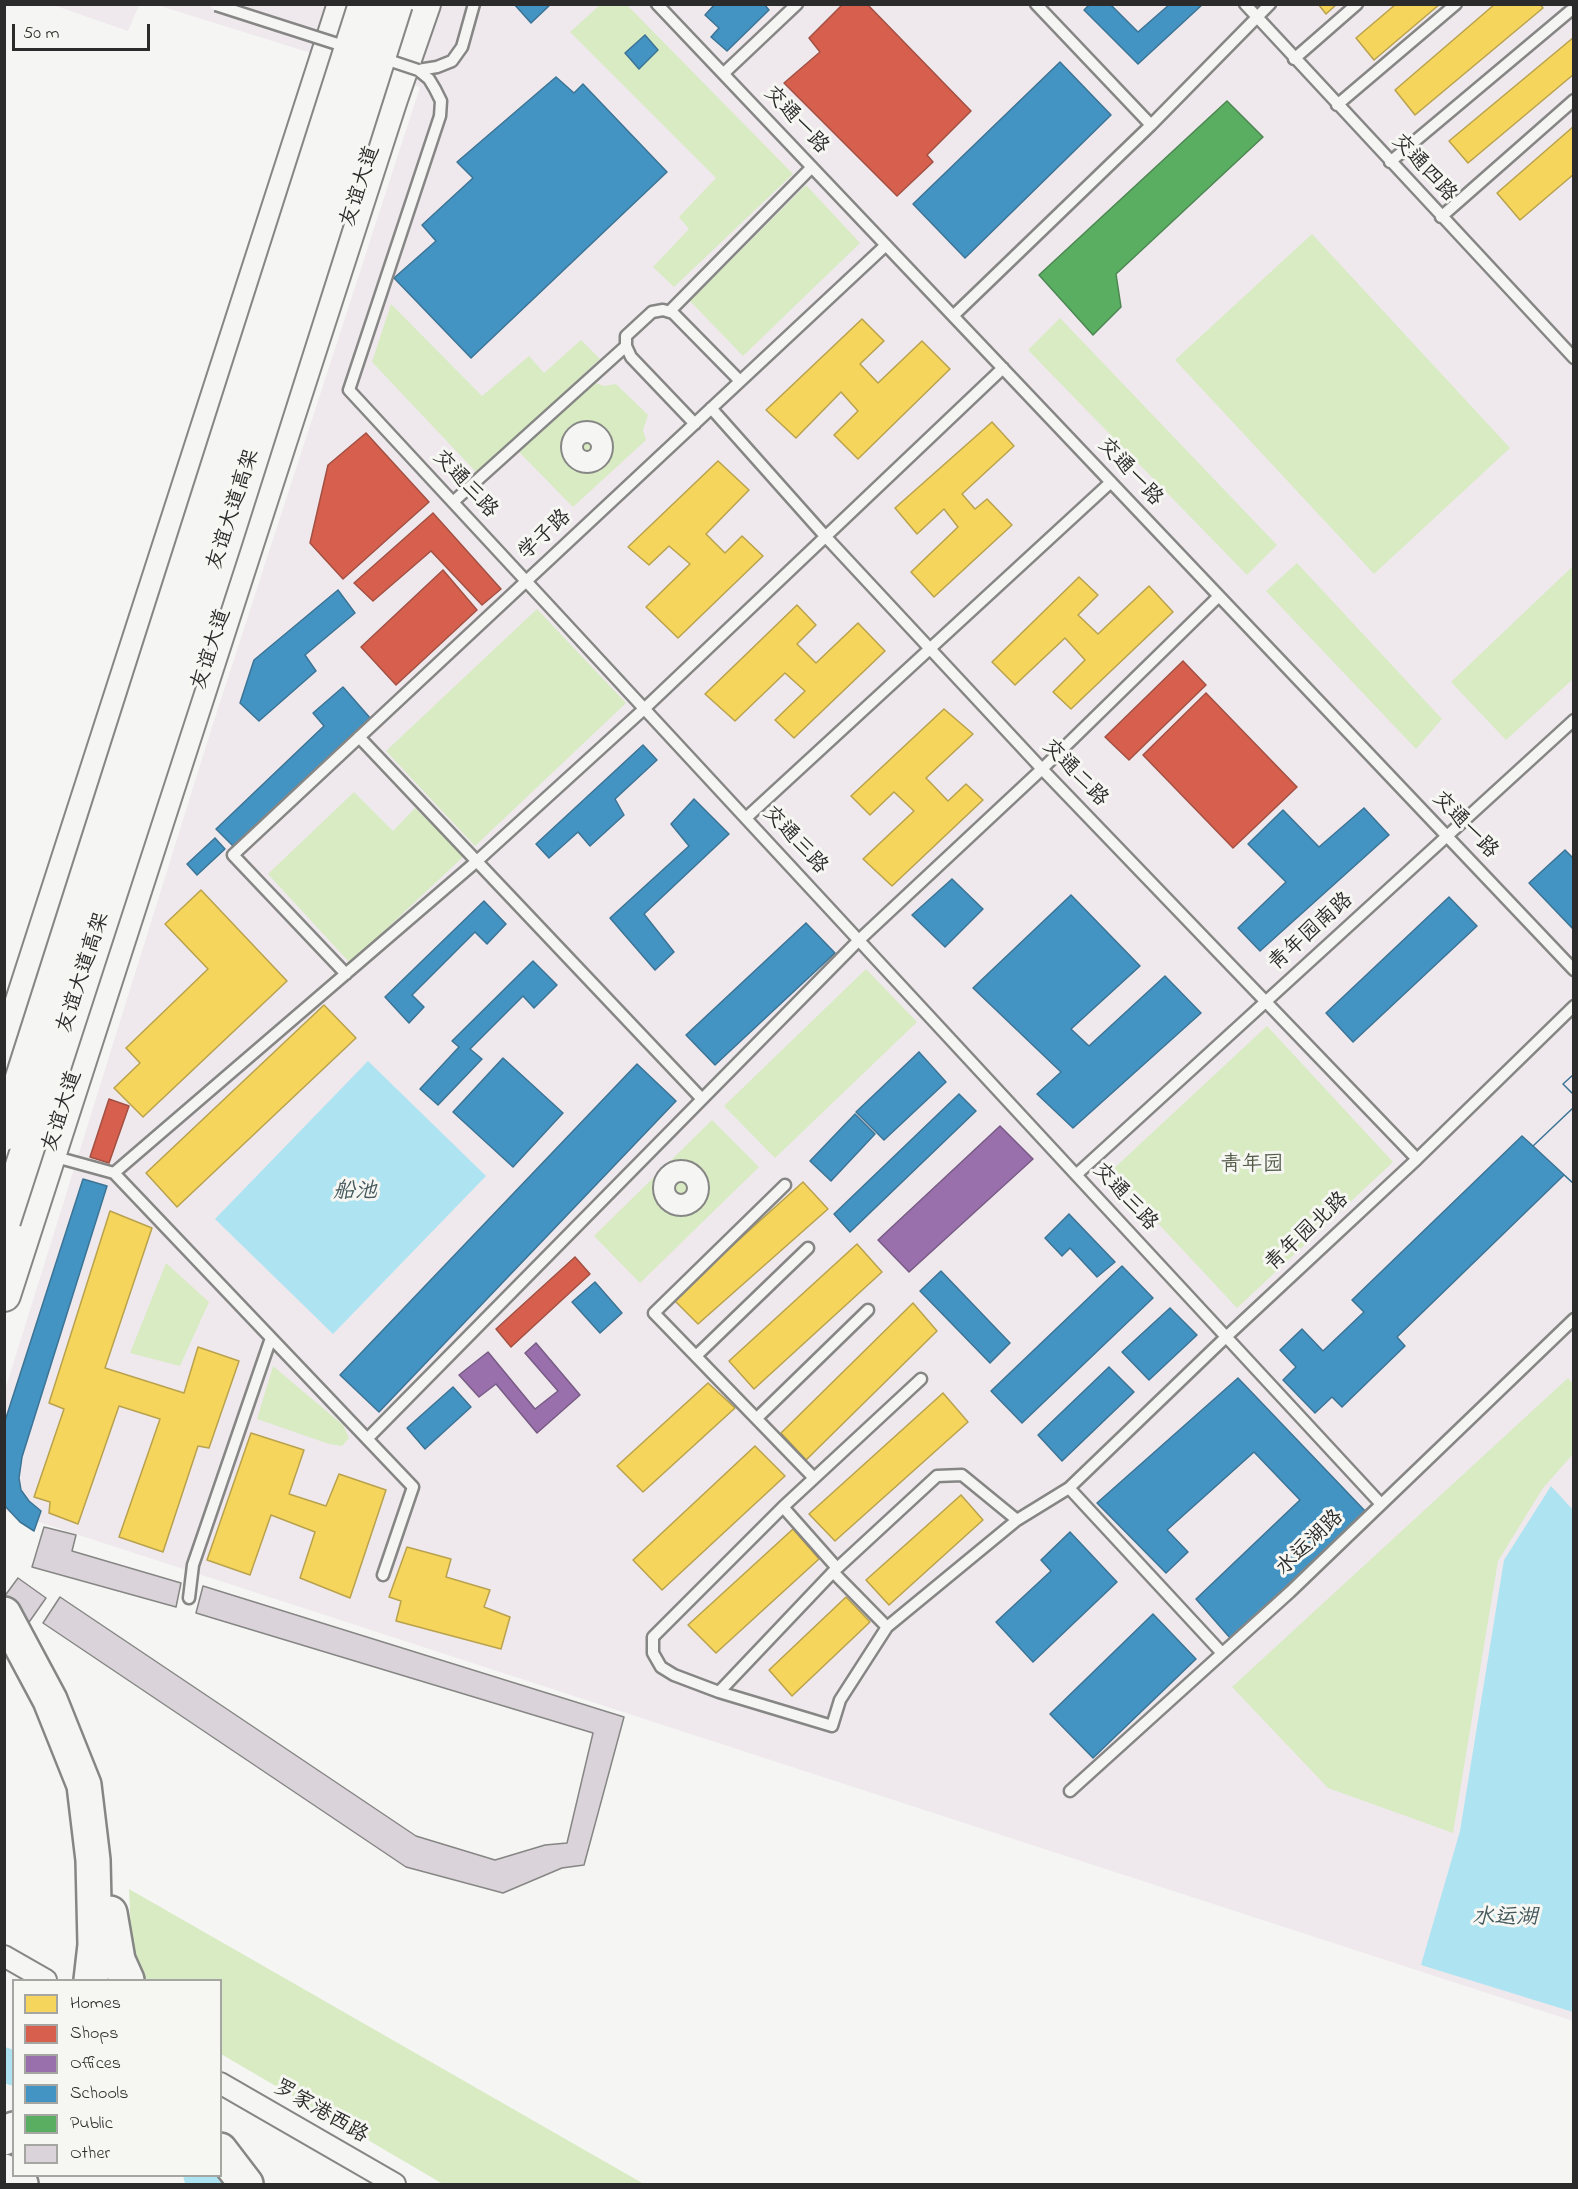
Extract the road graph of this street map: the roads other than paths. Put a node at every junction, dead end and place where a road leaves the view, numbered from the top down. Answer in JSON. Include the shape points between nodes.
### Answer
{"nodes":[{"id":1,"x":216,"y":4,"type":"edge"},
{"id":2,"x":344,"y":4,"type":"edge"},
{"id":3,"x":365,"y":4,"type":"edge"},
{"id":4,"x":396,"y":4,"type":"edge"},
{"id":5,"x":423,"y":4,"type":"edge"},
{"id":6,"x":474,"y":4,"type":"edge"},
{"id":7,"x":657,"y":4,"type":"edge"},
{"id":8,"x":798,"y":4,"type":"edge"},
{"id":9,"x":1036,"y":4,"type":"edge"},
{"id":10,"x":1245,"y":4,"type":"edge"},
{"id":11,"x":1270,"y":4,"type":"edge"},
{"id":12,"x":1357,"y":4,"type":"edge"},
{"id":13,"x":1456,"y":4,"type":"edge"},
{"id":14,"x":1569,"y":10,"type":"edge"},
{"id":15,"x":1256,"y":17,"type":"junction"},
{"id":16,"x":362,"y":52,"type":"dead end"},
{"id":17,"x":374,"y":56,"type":"dead end"},
{"id":18,"x":1294,"y":58,"type":"junction"},
{"id":19,"x":418,"y":70,"type":"junction"},
{"id":20,"x":724,"y":74,"type":"junction"},
{"id":21,"x":1574,"y":100,"type":"edge"},
{"id":22,"x":1337,"y":105,"type":"junction"},
{"id":23,"x":1151,"y":125,"type":"junction"},
{"id":24,"x":1390,"y":162,"type":"junction"},
{"id":25,"x":812,"y":167,"type":"junction"},
{"id":26,"x":1441,"y":217,"type":"junction"},
{"id":27,"x":886,"y":245,"type":"junction"},
{"id":28,"x":669,"y":312,"type":"junction"},
{"id":29,"x":953,"y":316,"type":"junction"},
{"id":30,"x":626,"y":346,"type":"junction"},
{"id":31,"x":1574,"y":358,"type":"edge"},
{"id":32,"x":1003,"y":368,"type":"junction"},
{"id":33,"x":740,"y":381,"type":"junction"},
{"id":34,"x":711,"y":408,"type":"junction"},
{"id":35,"x":694,"y":424,"type":"junction"},
{"id":36,"x":1111,"y":482,"type":"junction"},
{"id":37,"x":453,"y":502,"type":"junction"},
{"id":38,"x":825,"y":537,"type":"junction"},
{"id":39,"x":526,"y":581,"type":"junction"},
{"id":40,"x":1219,"y":596,"type":"junction"},
{"id":41,"x":930,"y":649,"type":"junction"},
{"id":42,"x":644,"y":709,"type":"junction"},
{"id":43,"x":1574,"y":720,"type":"edge"},
{"id":44,"x":359,"y":737,"type":"junction"},
{"id":45,"x":1042,"y":769,"type":"junction"},
{"id":46,"x":746,"y":818,"type":"junction"},
{"id":47,"x":1446,"y":836,"type":"junction"},
{"id":48,"x":477,"y":861,"type":"junction"},
{"id":49,"x":859,"y":940,"type":"junction"},
{"id":50,"x":1574,"y":970,"type":"edge"},
{"id":51,"x":346,"y":974,"type":"junction"},
{"id":52,"x":1266,"y":1002,"type":"junction"},
{"id":53,"x":1574,"y":1006,"type":"edge"},
{"id":54,"x":4,"y":1057,"type":"edge"},
{"id":55,"x":702,"y":1099,"type":"junction"},
{"id":56,"x":4,"y":1134,"type":"edge"},
{"id":57,"x":50,"y":1156,"type":"junction"},
{"id":58,"x":1417,"y":1159,"type":"junction"},
{"id":59,"x":114,"y":1173,"type":"junction"},
{"id":60,"x":1076,"y":1175,"type":"junction"},
{"id":61,"x":785,"y":1185,"type":"dead end"},
{"id":62,"x":4,"y":1221,"type":"edge"},
{"id":63,"x":808,"y":1248,"type":"dead end"},
{"id":64,"x":4,"y":1295,"type":"edge"},
{"id":65,"x":868,"y":1310,"type":"dead end"},
{"id":66,"x":1569,"y":1323,"type":"edge"},
{"id":67,"x":1574,"y":1335,"type":"edge"},
{"id":68,"x":1226,"y":1337,"type":"junction"},
{"id":69,"x":271,"y":1338,"type":"junction"},
{"id":70,"x":696,"y":1356,"type":"junction"},
{"id":71,"x":921,"y":1379,"type":"dead end"},
{"id":72,"x":757,"y":1418,"type":"junction"},
{"id":73,"x":367,"y":1439,"type":"junction"},
{"id":74,"x":814,"y":1478,"type":"junction"},
{"id":75,"x":1069,"y":1488,"type":"junction"},
{"id":76,"x":1381,"y":1504,"type":"junction"},
{"id":77,"x":783,"y":1507,"type":"junction"},
{"id":78,"x":1017,"y":1520,"type":"junction"},
{"id":79,"x":835,"y":1570,"type":"junction"},
{"id":80,"x":383,"y":1575,"type":"dead end"},
{"id":81,"x":189,"y":1598,"type":"dead end"},
{"id":82,"x":4,"y":1614,"type":"edge"},
{"id":83,"x":887,"y":1627,"type":"junction"},
{"id":84,"x":1221,"y":1652,"type":"junction"},
{"id":85,"x":719,"y":1692,"type":"junction"},
{"id":86,"x":84,"y":1785,"type":"junction"},
{"id":87,"x":1070,"y":1791,"type":"dead end"},
{"id":88,"x":4,"y":1956,"type":"edge"},
{"id":89,"x":44,"y":1979,"type":"edge"},
{"id":90,"x":91,"y":1979,"type":"edge"},
{"id":91,"x":127,"y":1979,"type":"edge"},
{"id":92,"x":222,"y":2084,"type":"edge"},
{"id":93,"x":222,"y":2153,"type":"edge"},
{"id":94,"x":4,"y":2170,"type":"edge"},
{"id":95,"x":4,"y":2176,"type":"edge"},
{"id":96,"x":20,"y":2184,"type":"edge"},
{"id":97,"x":246,"y":2184,"type":"edge"},
{"id":98,"x":395,"y":2184,"type":"edge"}],
"edges":[{"from":1,"to":16,"type":"lane","bridge":true},
{"from":2,"to":54,"type":"main road"},
{"from":3,"to":56,"type":"main road","name":"友谊大道高架","bridge":true},
{"from":4,"to":62,"type":"main road","name":"友谊大道高架","bridge":true},
{"from":5,"to":57,"type":"main road","name":"友谊大道"},
{"from":6,"to":19,"type":"lane","via":[[462,47],[452,61]]},
{"from":7,"to":20,"type":"lane","name":"交通一路"},
{"from":8,"to":20,"type":"lane"},
{"from":9,"to":23,"type":"lane"},
{"from":10,"to":15,"type":"lane","name":"交通四路"},
{"from":11,"to":15,"type":"lane"},
{"from":12,"to":18,"type":"lane"},
{"from":13,"to":22,"type":"lane"},
{"from":14,"to":24,"type":"lane"},
{"from":15,"to":18,"type":"lane","name":"交通四路"},
{"from":15,"to":23,"type":"lane"},
{"from":17,"to":19,"type":"lane","bridge":true},
{"from":18,"to":22,"type":"lane","name":"交通四路"},
{"from":19,"to":37,"type":"lane","name":"交通三路","via":[[429,79],[441,101],[440,116],[349,390]]},
{"from":20,"to":25,"type":"lane","name":"交通一路"},
{"from":21,"to":26,"type":"lane"},
{"from":22,"to":24,"type":"lane","name":"交通四路"},
{"from":23,"to":29,"type":"lane"},
{"from":24,"to":26,"type":"lane","name":"交通四路"},
{"from":25,"to":27,"type":"lane","name":"交通一路"},
{"from":25,"to":28,"type":"lane"},
{"from":26,"to":31,"type":"lane","name":"交通四路"},
{"from":27,"to":29,"type":"lane","name":"交通一路"},
{"from":27,"to":33,"type":"lane","name":"学子路"},
{"from":28,"to":30,"type":"lane","via":[[652,312],[626,336]]},
{"from":28,"to":33,"type":"lane"},
{"from":29,"to":32,"type":"lane","name":"交通一路"},
{"from":30,"to":35,"type":"lane","via":[[631,357]]},
{"from":30,"to":37,"type":"lane"},
{"from":32,"to":36,"type":"lane","name":"交通一路"},
{"from":32,"to":38,"type":"lane"},
{"from":33,"to":34,"type":"lane","name":"学子路"},
{"from":34,"to":35,"type":"lane","name":"学子路"},
{"from":34,"to":38,"type":"lane","name":"交通二路"},
{"from":35,"to":39,"type":"lane","name":"学子路"},
{"from":36,"to":40,"type":"lane","name":"交通一路"},
{"from":36,"to":41,"type":"lane"},
{"from":37,"to":39,"type":"lane","name":"交通三路"},
{"from":38,"to":41,"type":"lane","name":"交通二路"},
{"from":38,"to":42,"type":"lane"},
{"from":39,"to":42,"type":"lane","name":"交通三路"},
{"from":39,"to":44,"type":"lane","name":"学子路"},
{"from":40,"to":45,"type":"lane"},
{"from":40,"to":47,"type":"lane","name":"交通一路"},
{"from":41,"to":45,"type":"lane","name":"交通二路"},
{"from":41,"to":46,"type":"lane"},
{"from":42,"to":46,"type":"lane","name":"交通三路"},
{"from":42,"to":48,"type":"lane"},
{"from":43,"to":47,"type":"lane","name":"青年园南路"},
{"from":44,"to":48,"type":"lane"},
{"from":44,"to":51,"type":"lane","name":"学子路","via":[[233,855]]},
{"from":45,"to":49,"type":"lane"},
{"from":45,"to":52,"type":"lane","name":"交通二路"},
{"from":46,"to":49,"type":"lane","name":"交通三路"},
{"from":47,"to":50,"type":"lane","name":"交通一路"},
{"from":47,"to":52,"type":"lane","name":"青年园南路"},
{"from":48,"to":51,"type":"lane"},
{"from":48,"to":55,"type":"lane"},
{"from":49,"to":55,"type":"lane"},
{"from":49,"to":60,"type":"lane","name":"交通三路"},
{"from":51,"to":59,"type":"lane"},
{"from":52,"to":58,"type":"lane","name":"交通二路"},
{"from":52,"to":60,"type":"lane","name":"青年园南路"},
{"from":53,"to":58,"type":"lane","name":"青年园北路"},
{"from":55,"to":73,"type":"lane"},
{"from":57,"to":59,"type":"lane"},
{"from":57,"to":64,"type":"main road","name":"友谊大道"},
{"from":58,"to":68,"type":"lane","name":"青年园北路"},
{"from":59,"to":69,"type":"lane"},
{"from":60,"to":68,"type":"lane","name":"交通三路"},
{"from":61,"to":70,"type":"lane","via":[[654,1313]]},
{"from":63,"to":70,"type":"lane"},
{"from":65,"to":72,"type":"lane"},
{"from":66,"to":67,"type":"lane"},
{"from":66,"to":76,"type":"lane","name":"水运湖路"},
{"from":68,"to":75,"type":"lane","name":"青年园北路"},
{"from":68,"to":76,"type":"lane","name":"交通三路"},
{"from":69,"to":73,"type":"lane"},
{"from":69,"to":81,"type":"lane","via":[[193,1565]]},
{"from":70,"to":72,"type":"lane"},
{"from":71,"to":74,"type":"lane"},
{"from":72,"to":74,"type":"lane"},
{"from":73,"to":80,"type":"lane","via":[[413,1487]]},
{"from":74,"to":77,"type":"lane"},
{"from":75,"to":78,"type":"lane","name":"青年园北路"},
{"from":75,"to":84,"type":"lane"},
{"from":76,"to":84,"type":"lane","name":"水运湖路"},
{"from":77,"to":79,"type":"lane"},
{"from":77,"to":85,"type":"lane","via":[[653,1637],[653,1653],[661,1667]]},
{"from":78,"to":79,"type":"lane","via":[[962,1474],[937,1476]]},
{"from":78,"to":83,"type":"lane","name":"青年园北路"},
{"from":79,"to":83,"type":"lane"},
{"from":79,"to":85,"type":"lane"},
{"from":82,"to":86,"type":"highway","via":[[50,1700]]},
{"from":83,"to":85,"type":"lane","name":"青年园北路","via":[[840,1700],[832,1726]]},
{"from":84,"to":87,"type":"lane","name":"水运湖路"},
{"from":86,"to":90,"type":"highway","via":[[93,1860],[95,1946]]},
{"from":86,"to":91,"type":"highway","via":[[118,1960]]},
{"from":88,"to":89,"type":"street"},
{"from":92,"to":98,"type":"street","name":"罗家港西路"},
{"from":93,"to":97,"type":"highway"},
{"from":94,"to":96,"type":"highway"},
{"from":95,"to":96,"type":"highway"}]}
